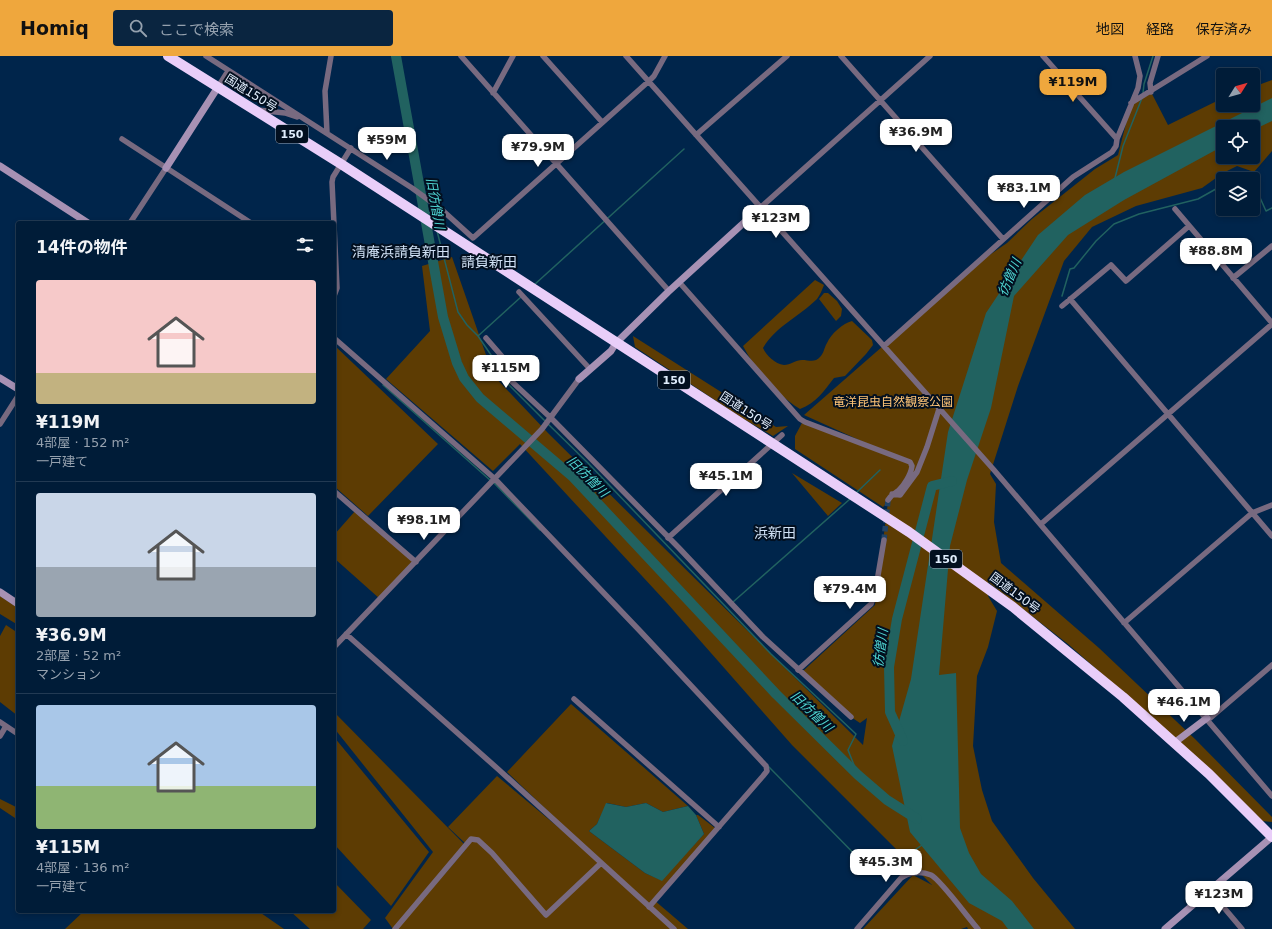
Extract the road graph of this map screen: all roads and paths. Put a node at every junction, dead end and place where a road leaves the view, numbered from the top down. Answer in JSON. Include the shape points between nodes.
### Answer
{"nodes":[{"id":1,"x":168,"y":56,"type":"edge"},
{"id":2,"x":206,"y":56,"type":"edge"},
{"id":3,"x":331,"y":56,"type":"edge"},
{"id":4,"x":461,"y":56,"type":"edge"},
{"id":5,"x":513,"y":56,"type":"edge"},
{"id":6,"x":543,"y":56,"type":"edge"},
{"id":7,"x":626,"y":56,"type":"edge"},
{"id":8,"x":665,"y":56,"type":"edge"},
{"id":9,"x":787,"y":56,"type":"edge"},
{"id":10,"x":841,"y":56,"type":"edge"},
{"id":11,"x":930,"y":56,"type":"edge"},
{"id":12,"x":1043,"y":56,"type":"edge"},
{"id":13,"x":1135,"y":56,"type":"edge"},
{"id":14,"x":1158,"y":56,"type":"edge"},
{"id":15,"x":1207,"y":56,"type":"edge"},
{"id":16,"x":228,"y":71,"type":"junction"},
{"id":17,"x":648,"y":81,"type":"junction"},
{"id":18,"x":218,"y":87,"type":"junction"},
{"id":19,"x":493,"y":93,"type":"junction"},
{"id":20,"x":1149,"y":93,"type":"junction"},
{"id":21,"x":880,"y":101,"type":"junction"},
{"id":22,"x":1131,"y":104,"type":"junction"},
{"id":23,"x":252,"y":109,"type":"junction"},
{"id":24,"x":308,"y":121,"type":"junction"},
{"id":25,"x":602,"y":122,"type":"junction"},
{"id":26,"x":327,"y":133,"type":"junction"},
{"id":27,"x":696,"y":135,"type":"junction"},
{"id":28,"x":122,"y":139,"type":"dead end"},
{"id":29,"x":1117,"y":139,"type":"junction"},
{"id":30,"x":352,"y":148,"type":"junction"},
{"id":31,"x":556,"y":163,"type":"junction"},
{"id":32,"x":341,"y":164,"type":"junction"},
{"id":33,"x":0,"y":166,"type":"edge"},
{"id":34,"x":166,"y":168,"type":"junction"},
{"id":35,"x":760,"y":208,"type":"junction"},
{"id":36,"x":1175,"y":209,"type":"dead end"},
{"id":37,"x":85,"y":221,"type":"edge"},
{"id":38,"x":131,"y":221,"type":"edge"},
{"id":39,"x":247,"y":221,"type":"edge"},
{"id":40,"x":333,"y":221,"type":"edge"},
{"id":41,"x":1189,"y":226,"type":"junction"},
{"id":42,"x":1003,"y":239,"type":"junction"},
{"id":43,"x":1272,"y":246,"type":"edge"},
{"id":44,"x":1232,"y":278,"type":"junction"},
{"id":45,"x":678,"y":282,"type":"junction"},
{"id":46,"x":669,"y":291,"type":"junction"},
{"id":47,"x":519,"y":292,"type":"dead end"},
{"id":48,"x":1070,"y":299,"type":"junction"},
{"id":49,"x":1062,"y":306,"type":"dead end"},
{"id":50,"x":1272,"y":324,"type":"edge"},
{"id":51,"x":486,"y":338,"type":"dead end"},
{"id":52,"x":336,"y":340,"type":"edge"},
{"id":53,"x":616,"y":343,"type":"junction"},
{"id":54,"x":884,"y":346,"type":"junction"},
{"id":55,"x":590,"y":369,"type":"junction"},
{"id":56,"x":0,"y":378,"type":"edge"},
{"id":57,"x":579,"y":379,"type":"joint"},
{"id":58,"x":16,"y":388,"type":"edge"},
{"id":59,"x":16,"y":399,"type":"edge"},
{"id":60,"x":939,"y":409,"type":"junction"},
{"id":61,"x":1168,"y":414,"type":"junction"},
{"id":62,"x":552,"y":419,"type":"junction"},
{"id":63,"x":0,"y":424,"type":"edge"},
{"id":64,"x":782,"y":435,"type":"dead end"},
{"id":65,"x":772,"y":443,"type":"junction"},
{"id":66,"x":495,"y":479,"type":"junction"},
{"id":67,"x":336,"y":493,"type":"edge"},
{"id":68,"x":1272,"y":505,"type":"edge"},
{"id":69,"x":1252,"y":512,"type":"junction"},
{"id":70,"x":1041,"y":524,"type":"junction"},
{"id":71,"x":1272,"y":536,"type":"edge"},
{"id":72,"x":668,"y":538,"type":"junction"},
{"id":73,"x":884,"y":540,"type":"tunnel mouth"},
{"id":74,"x":416,"y":562,"type":"junction"},
{"id":75,"x":0,"y":592,"type":"edge"},
{"id":76,"x":16,"y":603,"type":"edge"},
{"id":77,"x":1124,"y":623,"type":"junction"},
{"id":78,"x":346,"y":634,"type":"junction"},
{"id":79,"x":336,"y":644,"type":"edge"},
{"id":80,"x":1272,"y":665,"type":"edge"},
{"id":81,"x":798,"y":670,"type":"junction"},
{"id":82,"x":574,"y":699,"type":"dead end"},
{"id":83,"x":851,"y":717,"type":"dead end"},
{"id":84,"x":1207,"y":719,"type":"junction"},
{"id":85,"x":0,"y":722,"type":"edge"},
{"id":86,"x":6,"y":726,"type":"junction"},
{"id":87,"x":16,"y":733,"type":"edge"},
{"id":88,"x":0,"y":736,"type":"edge"},
{"id":89,"x":1174,"y":743,"type":"junction"},
{"id":90,"x":1272,"y":796,"type":"edge"},
{"id":91,"x":719,"y":826,"type":"junction"},
{"id":92,"x":1272,"y":837,"type":"edge"},
{"id":93,"x":600,"y":864,"type":"junction"},
{"id":94,"x":1209,"y":890,"type":"junction"},
{"id":95,"x":649,"y":906,"type":"junction"},
{"id":96,"x":395,"y":929,"type":"edge"},
{"id":97,"x":674,"y":929,"type":"edge"},
{"id":98,"x":857,"y":929,"type":"edge"},
{"id":99,"x":978,"y":929,"type":"edge"},
{"id":100,"x":1165,"y":929,"type":"edge"},
{"id":101,"x":1242,"y":929,"type":"edge"}],
"edges":[{"from":1,"to":18,"type":"highway","name":"国道150号","number":"150"},
{"from":2,"to":16,"type":"street"},
{"from":3,"to":26,"type":"street","via":[[325,91]]},
{"from":4,"to":19,"type":"street"},
{"from":5,"to":19,"type":"street"},
{"from":6,"to":25,"type":"street"},
{"from":7,"to":17,"type":"street"},
{"from":8,"to":17,"type":"street","via":[[654,76]]},
{"from":9,"to":27,"type":"street"},
{"from":10,"to":21,"type":"street"},
{"from":11,"to":21,"type":"street"},
{"from":12,"to":29,"type":"street"},
{"from":13,"to":22,"type":"street","via":[[1140,76]]},
{"from":14,"to":20,"type":"street"},
{"from":15,"to":20,"type":"street"},
{"from":16,"to":18,"type":"street"},
{"from":16,"to":24,"type":"street"},
{"from":17,"to":25,"type":"street"},
{"from":17,"to":27,"type":"street"},
{"from":18,"to":23,"type":"highway","name":"国道150号","number":"150"},
{"from":18,"to":34,"type":"street"},
{"from":19,"to":31,"type":"street"},
{"from":20,"to":22,"type":"street"},
{"from":21,"to":35,"type":"street"},
{"from":21,"to":42,"type":"street"},
{"from":22,"to":29,"type":"street"},
{"from":23,"to":24,"type":"street","via":[[285,113]]},
{"from":23,"to":32,"type":"highway","name":"国道150号","number":"150"},
{"from":24,"to":26,"type":"street"},
{"from":25,"to":31,"type":"street"},
{"from":26,"to":30,"type":"street"},
{"from":27,"to":35,"type":"street"},
{"from":28,"to":34,"type":"street"},
{"from":29,"to":42,"type":"street","via":[[1112,152],[1073,177]]},
{"from":30,"to":31,"type":"street","via":[[428,199],[473,238]]},
{"from":30,"to":32,"type":"street"},
{"from":31,"to":46,"type":"street"},
{"from":32,"to":40,"type":"street","via":[[332,182]]},
{"from":32,"to":53,"type":"highway","name":"国道150号","number":"150"},
{"from":33,"to":37,"type":"street"},
{"from":34,"to":38,"type":"street"},
{"from":34,"to":39,"type":"street"},
{"from":35,"to":45,"type":"street"},
{"from":35,"to":54,"type":"street"},
{"from":36,"to":41,"type":"street"},
{"from":41,"to":44,"type":"street"},
{"from":41,"to":48,"type":"street","via":[[1126,281],[1111,265]]},
{"from":42,"to":54,"type":"street"},
{"from":43,"to":44,"type":"street"},
{"from":44,"to":50,"type":"street"},
{"from":45,"to":46,"type":"street"},
{"from":45,"to":60,"type":"street","via":[[800,419],[910,462],[910,474],[898,491],[890,497],[900,495],[917,472]]},
{"from":46,"to":53,"type":"street"},
{"from":47,"to":55,"type":"street"},
{"from":48,"to":49,"type":"street"},
{"from":48,"to":61,"type":"street"},
{"from":50,"to":61,"type":"street"},
{"from":51,"to":62,"type":"street","via":[[506,361],[509,379]]},
{"from":52,"to":66,"type":"street"},
{"from":53,"to":55,"type":"street","via":[[611,351]]},
{"from":53,"to":65,"type":"highway","name":"国道150号","number":"150"},
{"from":54,"to":60,"type":"street"},
{"from":55,"to":57,"type":"street"},
{"from":56,"to":58,"type":"street"},
{"from":57,"to":62,"type":"street"},
{"from":59,"to":63,"type":"street"},
{"from":60,"to":70,"type":"street"},
{"from":61,"to":69,"type":"street"},
{"from":61,"to":70,"type":"street"},
{"from":62,"to":66,"type":"street"},
{"from":62,"to":72,"type":"street"},
{"from":64,"to":65,"type":"street"},
{"from":65,"to":72,"type":"street"},
{"from":65,"to":89,"type":"highway","name":"国道150号","number":"150","via":[[909,532],[984,585],[1090,669]]},
{"from":66,"to":74,"type":"street"},
{"from":66,"to":91,"type":"street","via":[[766,766],[767,771]]},
{"from":67,"to":74,"type":"street"},
{"from":68,"to":69,"type":"street"},
{"from":69,"to":71,"type":"street"},
{"from":69,"to":77,"type":"street"},
{"from":70,"to":77,"type":"street"},
{"from":72,"to":81,"type":"street"},
{"from":73,"to":81,"type":"street","via":[[871,604]]},
{"from":74,"to":78,"type":"street"},
{"from":75,"to":76,"type":"street"},
{"from":77,"to":84,"type":"street"},
{"from":78,"to":79,"type":"street"},
{"from":78,"to":93,"type":"street"},
{"from":80,"to":84,"type":"street"},
{"from":81,"to":83,"type":"street"},
{"from":82,"to":91,"type":"street"},
{"from":84,"to":89,"type":"street"},
{"from":84,"to":90,"type":"street"},
{"from":85,"to":86,"type":"street"},
{"from":86,"to":87,"type":"street"},
{"from":86,"to":88,"type":"street"},
{"from":89,"to":92,"type":"highway","name":"国道150号","number":"150"},
{"from":91,"to":95,"type":"street"},
{"from":92,"to":94,"type":"street"},
{"from":93,"to":95,"type":"street"},
{"from":93,"to":96,"type":"street","via":[[546,915],[492,853],[478,840],[471,839]]},
{"from":94,"to":100,"type":"street"},
{"from":94,"to":101,"type":"street"},
{"from":95,"to":97,"type":"street"},
{"from":98,"to":99,"type":"street","via":[[901,878],[915,873],[931,875]]}]}
